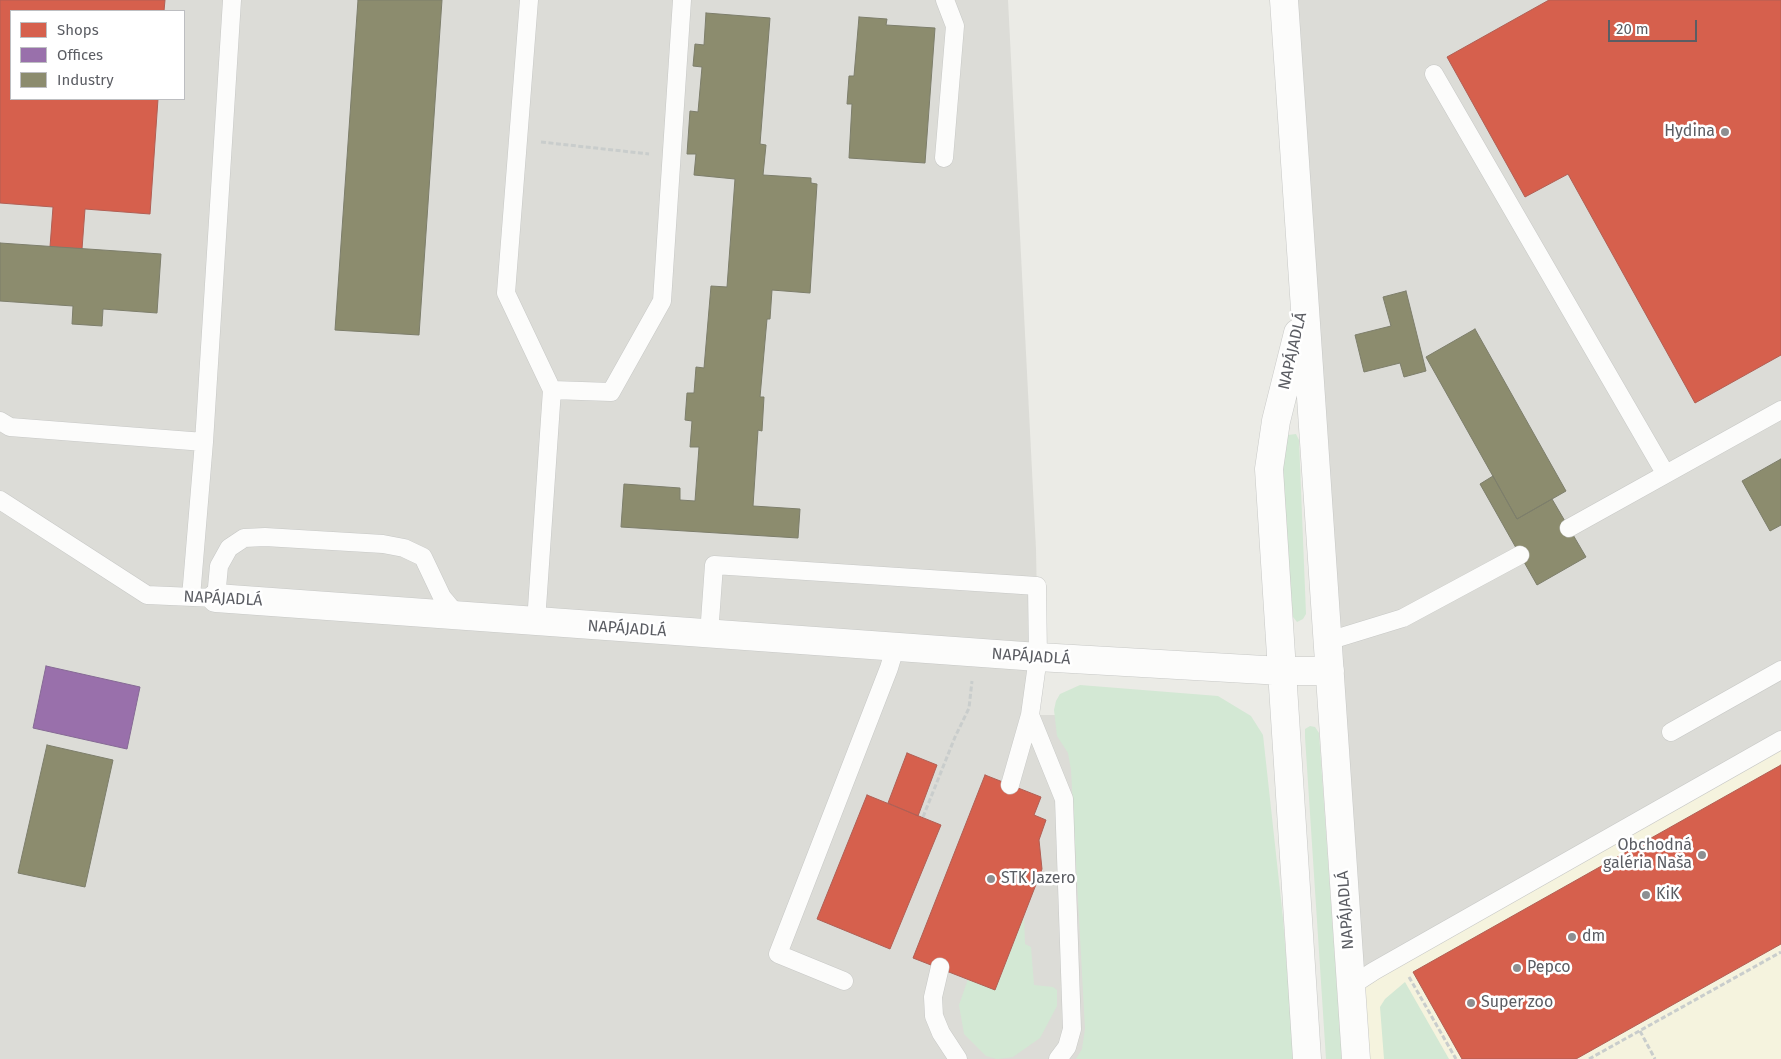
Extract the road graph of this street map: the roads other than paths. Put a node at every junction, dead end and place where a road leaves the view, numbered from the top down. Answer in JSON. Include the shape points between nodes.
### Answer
{"nodes":[{"id":1,"x":232,"y":0,"type":"edge"},
{"id":2,"x":528,"y":0,"type":"edge"},
{"id":3,"x":682,"y":0,"type":"edge"},
{"id":4,"x":945,"y":0,"type":"edge"},
{"id":5,"x":1284,"y":0,"type":"edge"},
{"id":6,"x":1434,"y":74,"type":"dead end"},
{"id":7,"x":944,"y":158,"type":"dead end"},
{"id":8,"x":1304,"y":299,"type":"junction"},
{"id":9,"x":552,"y":390,"type":"junction"},
{"id":10,"x":1781,"y":410,"type":"edge"},
{"id":11,"x":0,"y":421,"type":"edge"},
{"id":12,"x":204,"y":442,"type":"junction"},
{"id":13,"x":1665,"y":473,"type":"junction"},
{"id":14,"x":0,"y":500,"type":"edge"},
{"id":15,"x":1569,"y":528,"type":"dead end"},
{"id":16,"x":1520,"y":556,"type":"dead end"},
{"id":17,"x":204,"y":597,"type":"junction"},
{"id":18,"x":457,"y":615,"type":"junction"},
{"id":19,"x":536,"y":622,"type":"junction"},
{"id":20,"x":709,"y":635,"type":"junction"},
{"id":21,"x":1328,"y":641,"type":"junction"},
{"id":22,"x":894,"y":648,"type":"junction"},
{"id":23,"x":1038,"y":657,"type":"junction"},
{"id":24,"x":1781,"y":670,"type":"edge"},
{"id":25,"x":1282,"y":671,"type":"junction"},
{"id":26,"x":1330,"y":671,"type":"junction"},
{"id":27,"x":1030,"y":714,"type":"junction"},
{"id":28,"x":1671,"y":732,"type":"dead end"},
{"id":29,"x":1781,"y":740,"type":"edge"},
{"id":30,"x":1010,"y":785,"type":"dead end"},
{"id":31,"x":940,"y":967,"type":"dead end"},
{"id":32,"x":844,"y":982,"type":"dead end"},
{"id":33,"x":1352,"y":986,"type":"junction"},
{"id":34,"x":958,"y":1059,"type":"edge"},
{"id":35,"x":1058,"y":1059,"type":"edge"},
{"id":36,"x":1307,"y":1059,"type":"edge"},
{"id":37,"x":1356,"y":1059,"type":"edge"}],
"edges":[{"from":1,"to":12,"type":"lane"},
{"from":2,"to":9,"type":"lane","via":[[506,293]]},
{"from":3,"to":9,"type":"lane","via":[[662,301],[611,392]]},
{"from":4,"to":7,"type":"lane","via":[[955,26]]},
{"from":5,"to":8,"type":"street","name":"NAPÁJADLÁ"},
{"from":6,"to":13,"type":"lane"},
{"from":8,"to":21,"type":"street","name":"NAPÁJADLÁ"},
{"from":8,"to":25,"type":"street","name":"NAPÁJADLÁ","via":[[1295,351],[1276,421],[1269,469]]},
{"from":9,"to":19,"type":"lane"},
{"from":10,"to":13,"type":"lane"},
{"from":11,"to":12,"type":"lane","via":[[10,427]]},
{"from":12,"to":17,"type":"lane"},
{"from":13,"to":15,"type":"lane"},
{"from":14,"to":17,"type":"lane","name":"NAPÁJADLÁ","via":[[146,595]]},
{"from":16,"to":21,"type":"lane","via":[[1403,618]]},
{"from":17,"to":18,"type":"street","name":"NAPÁJADLÁ"},
{"from":17,"to":18,"type":"lane","via":[[229,548],[244,538],[383,544],[404,548],[423,557],[442,597]]},
{"from":18,"to":19,"type":"street","name":"NAPÁJADLÁ"},
{"from":19,"to":20,"type":"street","name":"NAPÁJADLÁ"},
{"from":20,"to":22,"type":"street","name":"NAPÁJADLÁ"},
{"from":20,"to":23,"type":"lane","via":[[714,565],[1036,586]]},
{"from":21,"to":26,"type":"street","name":"NAPÁJADLÁ"},
{"from":22,"to":23,"type":"street","name":"NAPÁJADLÁ"},
{"from":22,"to":32,"type":"lane","via":[[886,677],[778,954]]},
{"from":23,"to":25,"type":"street","name":"NAPÁJADLÁ"},
{"from":23,"to":27,"type":"lane"},
{"from":24,"to":28,"type":"lane"},
{"from":25,"to":26,"type":"street","name":"NAPÁJADLÁ"},
{"from":25,"to":36,"type":"street","name":"NAPÁJADLÁ"},
{"from":26,"to":33,"type":"street","name":"NAPÁJADLÁ"},
{"from":27,"to":30,"type":"lane"},
{"from":27,"to":35,"type":"lane","via":[[1064,799],[1072,1029],[1067,1047]]},
{"from":29,"to":33,"type":"lane"},
{"from":31,"to":34,"type":"lane","via":[[933,997],[934,1016],[940,1033]]},
{"from":33,"to":37,"type":"street","name":"NAPÁJADLÁ"}]}
